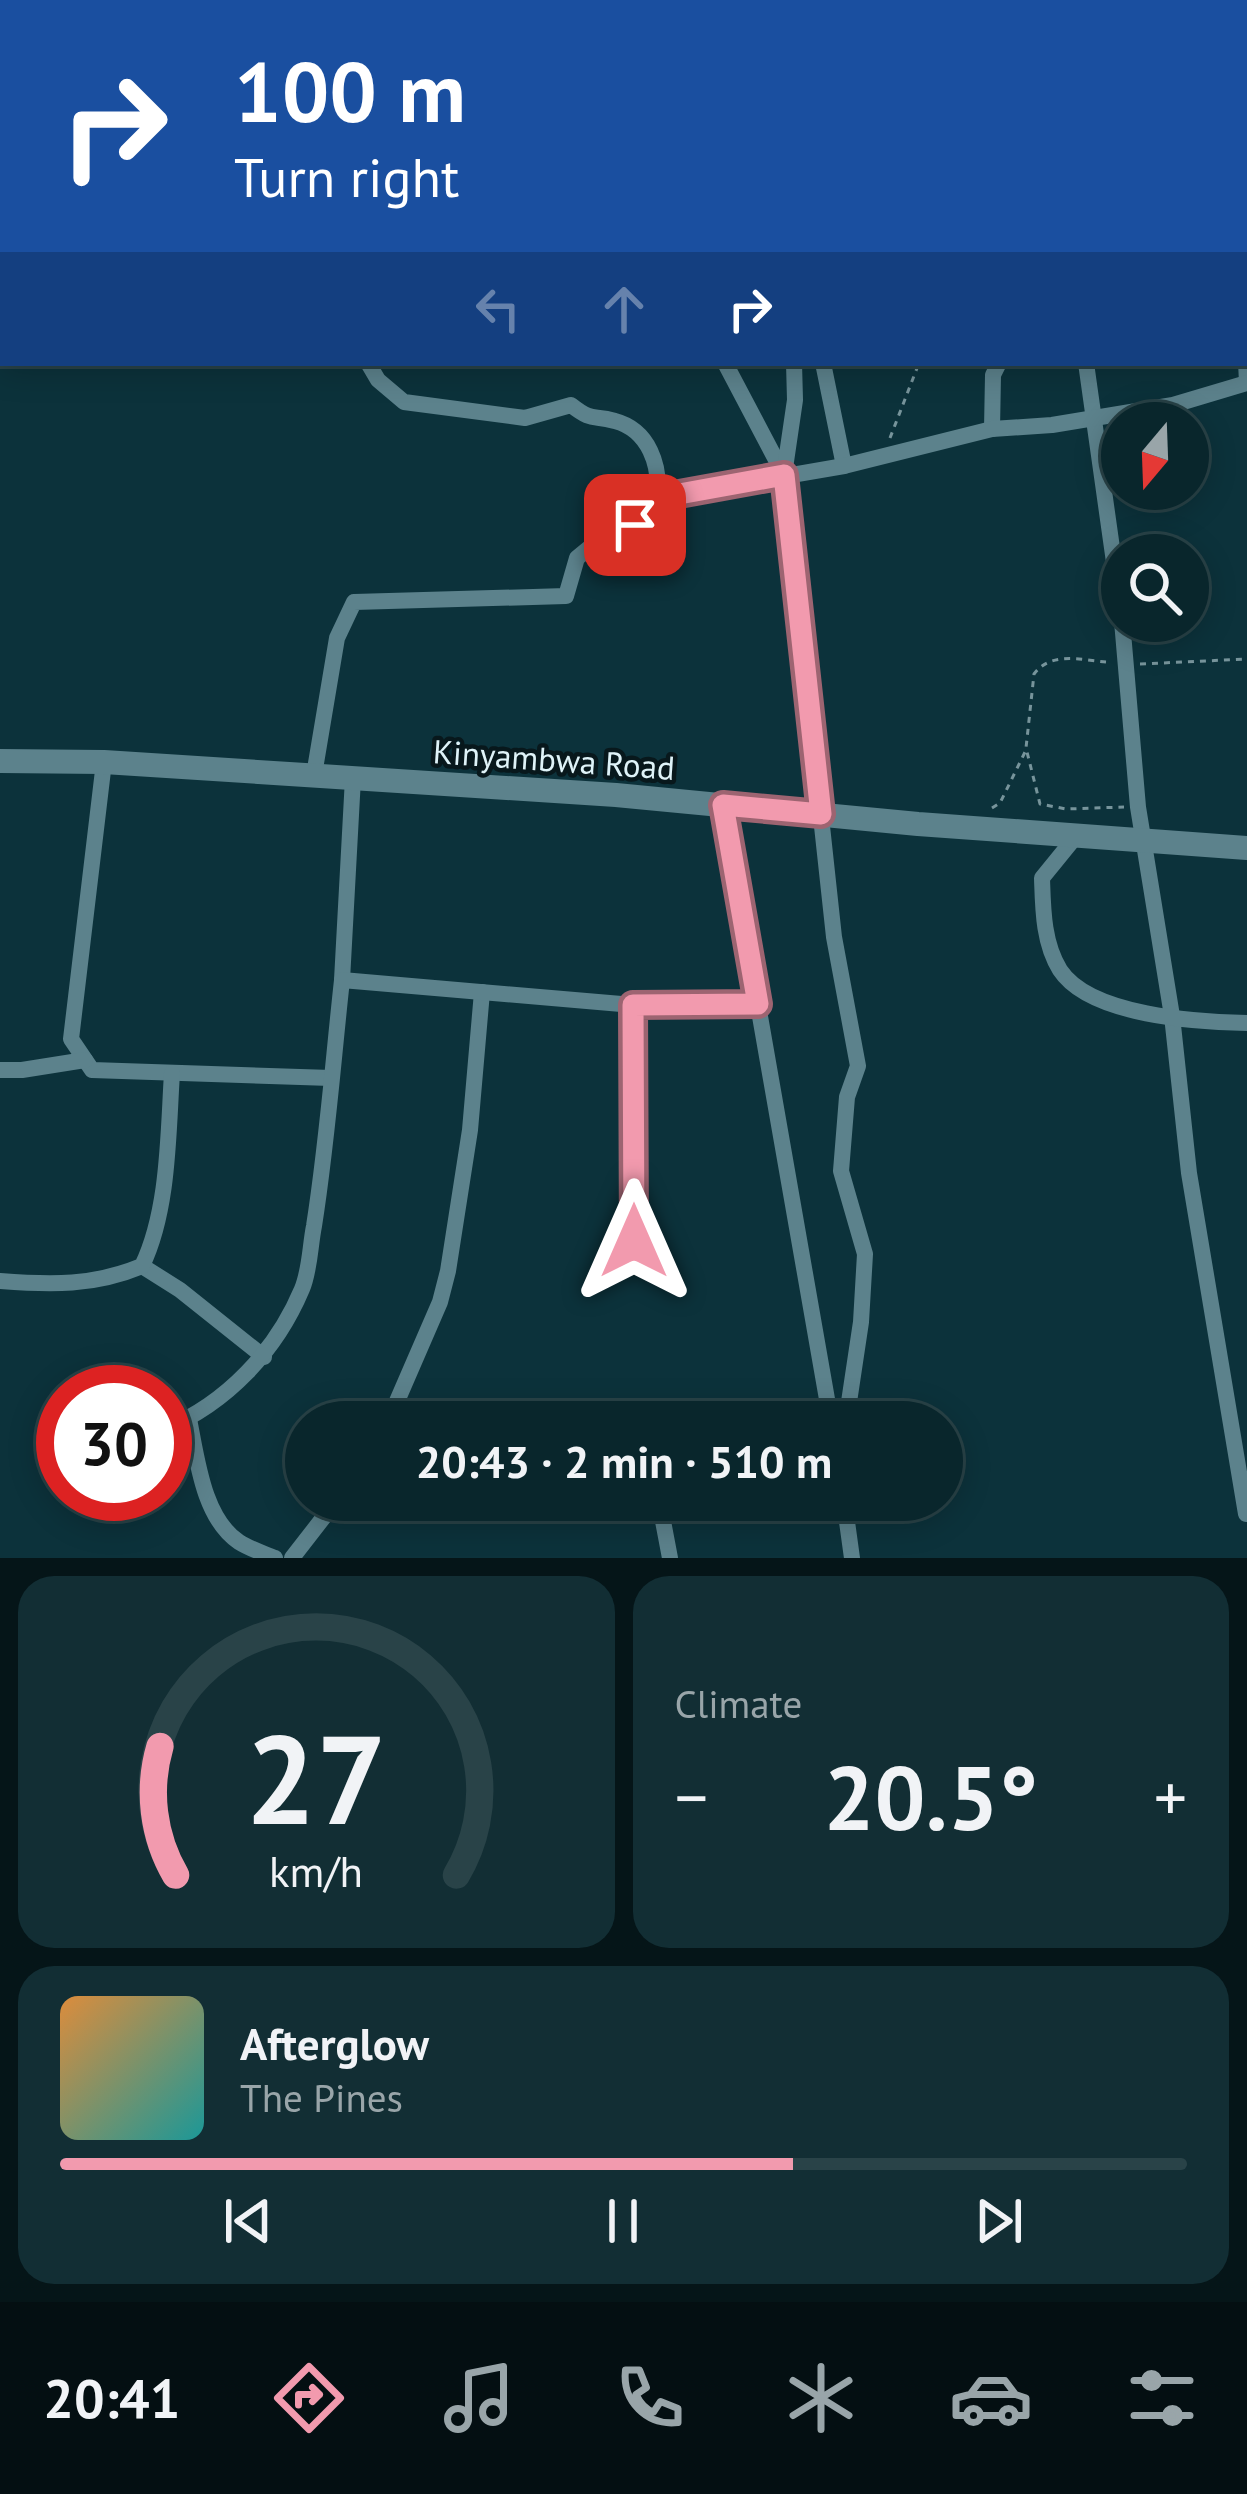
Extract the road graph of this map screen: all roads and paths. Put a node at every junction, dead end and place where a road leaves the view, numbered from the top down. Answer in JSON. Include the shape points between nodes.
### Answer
{"nodes":[{"id":1,"x":370,"y":366,"type":"edge"},
{"id":2,"x":727,"y":366,"type":"edge"},
{"id":3,"x":794,"y":366,"type":"edge"},
{"id":4,"x":824,"y":366,"type":"edge"},
{"id":5,"x":918,"y":366,"type":"edge"},
{"id":6,"x":998,"y":366,"type":"edge"},
{"id":7,"x":1086,"y":366,"type":"edge"},
{"id":8,"x":1247,"y":383,"type":"edge"},
{"id":9,"x":1094,"y":418,"type":"junction"},
{"id":10,"x":992,"y":429,"type":"junction"},
{"id":11,"x":882,"y":456,"type":"junction"},
{"id":12,"x":844,"y":466,"type":"junction"},
{"id":13,"x":784,"y":475,"type":"junction"},
{"id":14,"x":657,"y":498,"type":"junction"},
{"id":15,"x":1110,"y":534,"type":"edge"},
{"id":16,"x":1125,"y":642,"type":"edge"},
{"id":17,"x":1247,"y":659,"type":"edge"},
{"id":18,"x":1128,"y":664,"type":"junction"},
{"id":19,"x":1027,"y":748,"type":"junction"},
{"id":20,"x":0,"y":761,"type":"edge"},
{"id":21,"x":104,"y":762,"type":"junction"},
{"id":22,"x":314,"y":776,"type":"junction"},
{"id":23,"x":353,"y":778,"type":"junction"},
{"id":24,"x":723,"y":805,"type":"junction"},
{"id":25,"x":1138,"y":807,"type":"junction"},
{"id":26,"x":821,"y":814,"type":"junction"},
{"id":27,"x":963,"y":827,"type":"junction"},
{"id":28,"x":1077,"y":836,"type":"junction"},
{"id":29,"x":1147,"y":840,"type":"junction"},
{"id":30,"x":1247,"y":848,"type":"edge"},
{"id":31,"x":342,"y":980,"type":"junction"},
{"id":32,"x":482,"y":992,"type":"junction"},
{"id":33,"x":758,"y":1004,"type":"junction"},
{"id":34,"x":633,"y":1005,"type":"junction"},
{"id":35,"x":1172,"y":1016,"type":"junction"},
{"id":36,"x":1247,"y":1023,"type":"edge"},
{"id":37,"x":85,"y":1060,"type":"junction"},
{"id":38,"x":0,"y":1070,"type":"edge"},
{"id":39,"x":172,"y":1073,"type":"junction"},
{"id":40,"x":332,"y":1078,"type":"junction"},
{"id":41,"x":634,"y":1241,"type":"dead end"},
{"id":42,"x":142,"y":1266,"type":"junction"},
{"id":43,"x":0,"y":1281,"type":"edge"},
{"id":44,"x":264,"y":1357,"type":"junction"},
{"id":45,"x":1247,"y":1393,"type":"edge"},
{"id":46,"x":1226,"y":1399,"type":"junction"},
{"id":47,"x":397,"y":1401,"type":"edge"},
{"id":48,"x":827,"y":1401,"type":"edge"},
{"id":49,"x":849,"y":1401,"type":"edge"},
{"id":50,"x":192,"y":1417,"type":"edge"},
{"id":51,"x":192,"y":1433,"type":"edge"},
{"id":52,"x":1246,"y":1514,"type":"edge"},
{"id":53,"x":321,"y":1521,"type":"edge"},
{"id":54,"x":663,"y":1521,"type":"edge"},
{"id":55,"x":847,"y":1521,"type":"edge"},
{"id":56,"x":275,"y":1558,"type":"edge"},
{"id":57,"x":292,"y":1558,"type":"edge"},
{"id":58,"x":670,"y":1558,"type":"edge"},
{"id":59,"x":852,"y":1558,"type":"edge"}],
"edges":[{"from":1,"to":14,"type":"street","via":[[404,402],[525,418],[571,405],[590,420],[616,421],[653,454]]},
{"from":2,"to":13,"type":"street"},
{"from":3,"to":13,"type":"street"},
{"from":4,"to":12,"type":"street"},
{"from":5,"to":11,"type":"path"},
{"from":6,"to":10,"type":"street"},
{"from":7,"to":9,"type":"street"},
{"from":8,"to":9,"type":"street"},
{"from":9,"to":10,"type":"street"},
{"from":9,"to":15,"type":"street"},
{"from":10,"to":11,"type":"street"},
{"from":11,"to":12,"type":"street"},
{"from":12,"to":13,"type":"street"},
{"from":13,"to":14,"type":"street"},
{"from":13,"to":26,"type":"street"},
{"from":14,"to":22,"type":"street","via":[[635,525],[577,558],[566,596],[354,602],[337,638]]},
{"from":16,"to":18,"type":"street"},
{"from":17,"to":18,"type":"path"},
{"from":18,"to":19,"type":"path","via":[[1062,658],[1040,665]]},
{"from":18,"to":25,"type":"street"},
{"from":19,"to":25,"type":"path","via":[[1040,805]]},
{"from":19,"to":27,"type":"path","via":[[1000,802]]},
{"from":20,"to":21,"type":"street","name":"Kinyambwa Road"},
{"from":21,"to":22,"type":"street","name":"Kinyambwa Road"},
{"from":21,"to":37,"type":"street","via":[[70,1039]]},
{"from":22,"to":23,"type":"street","name":"Kinyambwa Road"},
{"from":23,"to":24,"type":"street","name":"Kinyambwa Road"},
{"from":23,"to":31,"type":"street"},
{"from":24,"to":26,"type":"street","name":"Kinyambwa Road"},
{"from":24,"to":33,"type":"street"},
{"from":25,"to":29,"type":"street"},
{"from":26,"to":27,"type":"street","name":"Kinyambwa Road"},
{"from":26,"to":49,"type":"street","via":[[858,1066],[841,1171],[865,1254]]},
{"from":27,"to":28,"type":"street","name":"Kinyambwa Road"},
{"from":28,"to":29,"type":"street","name":"Kinyambwa Road"},
{"from":28,"to":35,"type":"street","via":[[1042,878],[1050,946],[1062,973],[1110,1003]]},
{"from":29,"to":30,"type":"street","name":"Kinyambwa Road"},
{"from":29,"to":35,"type":"street"},
{"from":31,"to":32,"type":"street"},
{"from":31,"to":40,"type":"street"},
{"from":32,"to":34,"type":"street"},
{"from":32,"to":47,"type":"street","via":[[448,1271]]},
{"from":33,"to":34,"type":"street"},
{"from":33,"to":48,"type":"street"},
{"from":34,"to":41,"type":"street"},
{"from":35,"to":36,"type":"street"},
{"from":35,"to":46,"type":"street"},
{"from":37,"to":38,"type":"street"},
{"from":37,"to":39,"type":"street","via":[[92,1070]]},
{"from":39,"to":40,"type":"street"},
{"from":39,"to":42,"type":"street","via":[[159,1203]]},
{"from":40,"to":44,"type":"street","via":[[304,1286]]},
{"from":42,"to":43,"type":"street","via":[[62,1286]]},
{"from":42,"to":44,"type":"street"},
{"from":44,"to":50,"type":"street"},
{"from":45,"to":46,"type":"street"},
{"from":46,"to":52,"type":"street"},
{"from":51,"to":56,"type":"street","via":[[220,1519],[236,1541]]},
{"from":53,"to":57,"type":"street"},
{"from":54,"to":58,"type":"street"},
{"from":55,"to":59,"type":"street"}]}
